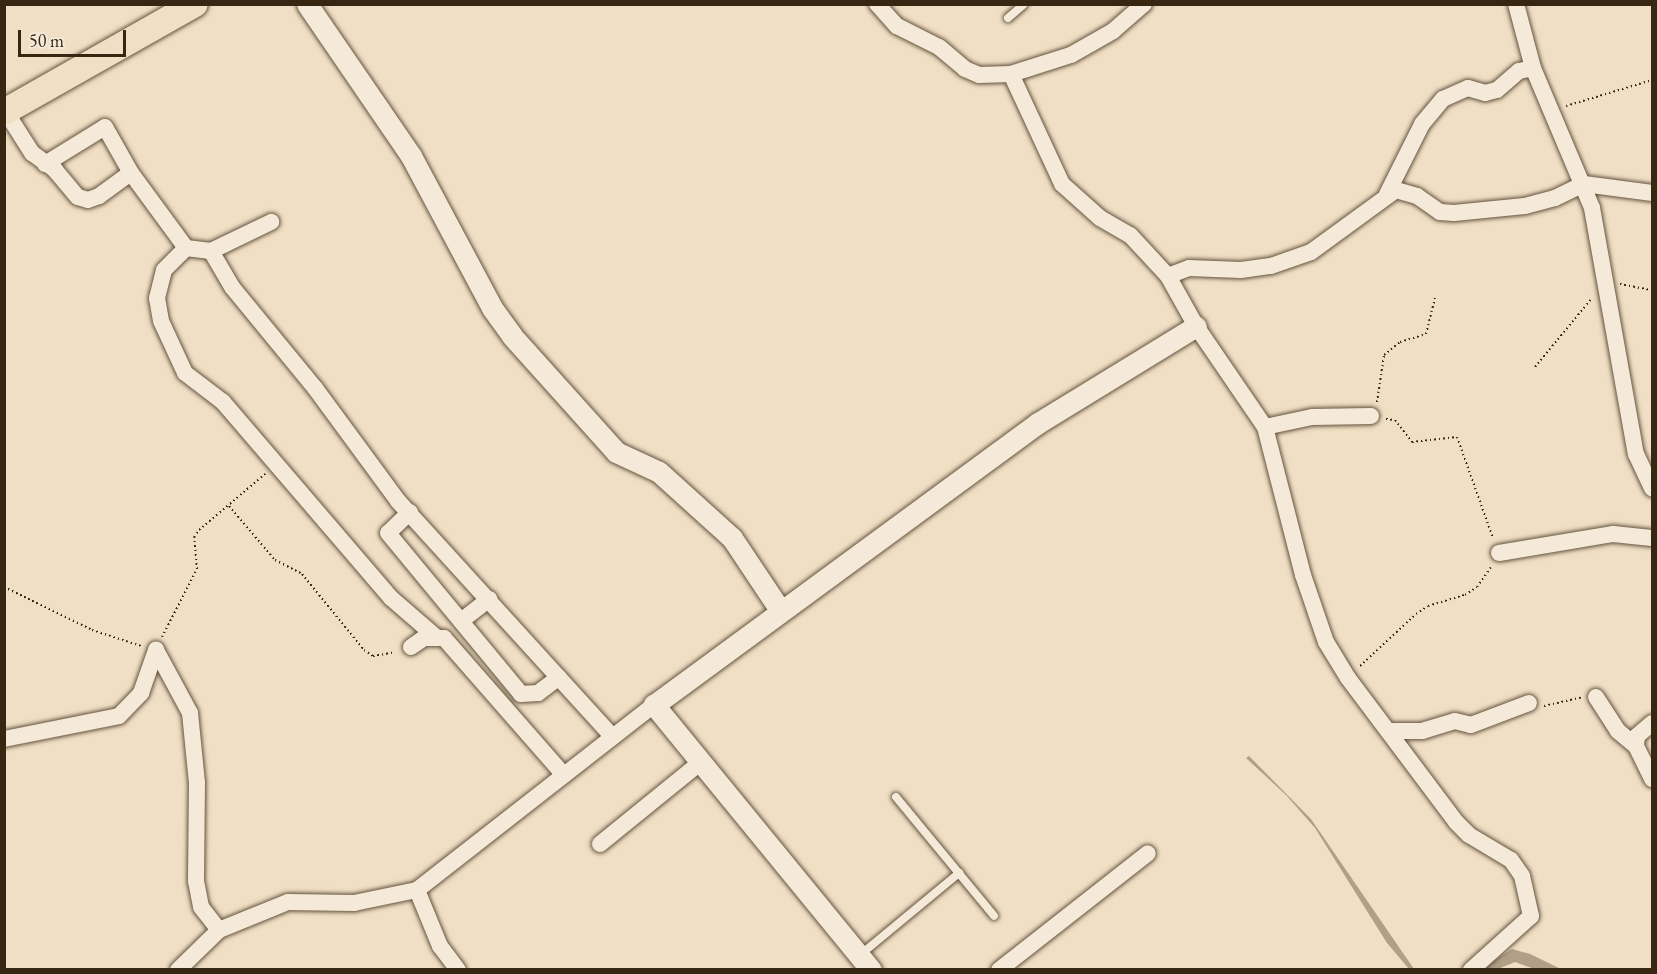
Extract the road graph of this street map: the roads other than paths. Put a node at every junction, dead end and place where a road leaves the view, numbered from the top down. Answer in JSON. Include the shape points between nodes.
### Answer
{"nodes":[{"id":1,"x":195,"y":4,"type":"edge"},
{"id":2,"x":307,"y":4,"type":"edge"},
{"id":3,"x":877,"y":4,"type":"edge"},
{"id":4,"x":1024,"y":4,"type":"edge"},
{"id":5,"x":1144,"y":4,"type":"edge"},
{"id":6,"x":1516,"y":4,"type":"edge"},
{"id":7,"x":1008,"y":18,"type":"dead end"},
{"id":8,"x":1533,"y":68,"type":"junction"},
{"id":9,"x":1011,"y":75,"type":"junction"},
{"id":10,"x":5,"y":112,"type":"edge"},
{"id":11,"x":45,"y":164,"type":"junction"},
{"id":12,"x":131,"y":173,"type":"junction"},
{"id":13,"x":1584,"y":184,"type":"junction"},
{"id":14,"x":1653,"y":193,"type":"edge"},
{"id":15,"x":1387,"y":194,"type":"junction"},
{"id":16,"x":271,"y":222,"type":"dead end"},
{"id":17,"x":186,"y":248,"type":"junction"},
{"id":18,"x":211,"y":251,"type":"junction"},
{"id":19,"x":1168,"y":276,"type":"junction"},
{"id":20,"x":1196,"y":326,"type":"junction"},
{"id":21,"x":1371,"y":416,"type":"road end"},
{"id":22,"x":1265,"y":427,"type":"junction"},
{"id":23,"x":1653,"y":489,"type":"edge"},
{"id":24,"x":410,"y":512,"type":"junction"},
{"id":25,"x":1653,"y":538,"type":"edge"},
{"id":26,"x":1499,"y":553,"type":"road end"},
{"id":27,"x":489,"y":599,"type":"junction"},
{"id":28,"x":780,"y":610,"type":"junction"},
{"id":29,"x":461,"y":621,"type":"junction"},
{"id":30,"x":436,"y":637,"type":"junction"},
{"id":31,"x":411,"y":647,"type":"road end"},
{"id":32,"x":560,"y":677,"type":"junction"},
{"id":33,"x":1596,"y":697,"type":"road end"},
{"id":34,"x":1529,"y":703,"type":"road end"},
{"id":35,"x":654,"y":705,"type":"junction"},
{"id":36,"x":1653,"y":723,"type":"edge"},
{"id":37,"x":1390,"y":731,"type":"junction"},
{"id":38,"x":613,"y":737,"type":"junction"},
{"id":39,"x":4,"y":739,"type":"edge"},
{"id":40,"x":1636,"y":746,"type":"junction"},
{"id":41,"x":701,"y":762,"type":"junction"},
{"id":42,"x":564,"y":776,"type":"junction"},
{"id":43,"x":1653,"y":778,"type":"edge"},
{"id":44,"x":896,"y":797,"type":"dead end"},
{"id":45,"x":600,"y":844,"type":"dead end"},
{"id":46,"x":1148,"y":853,"type":"dead end"},
{"id":47,"x":959,"y":873,"type":"junction"},
{"id":48,"x":417,"y":890,"type":"junction"},
{"id":49,"x":994,"y":915,"type":"dead end"},
{"id":50,"x":219,"y":930,"type":"junction"},
{"id":51,"x":866,"y":962,"type":"edge"},
{"id":52,"x":178,"y":969,"type":"edge"},
{"id":53,"x":458,"y":969,"type":"edge"},
{"id":54,"x":999,"y":969,"type":"edge"},
{"id":55,"x":1470,"y":969,"type":"edge"}],
"edges":[{"from":1,"to":10,"type":"main road"},
{"from":2,"to":28,"type":"street","via":[[411,156],[492,308],[512,336],[616,452],[659,472],[732,538]]},
{"from":3,"to":9,"type":"street","via":[[897,26],[939,47],[965,69],[980,75]]},
{"from":4,"to":7,"type":"lane"},
{"from":5,"to":9,"type":"street","via":[[1113,31],[1071,55]]},
{"from":6,"to":8,"type":"street"},
{"from":8,"to":13,"type":"street"},
{"from":8,"to":15,"type":"street","via":[[1519,70],[1497,90],[1485,93],[1468,88],[1443,99],[1422,124]]},
{"from":9,"to":19,"type":"street","via":[[1062,184],[1100,218],[1130,235]]},
{"from":10,"to":11,"type":"street","via":[[32,153]]},
{"from":11,"to":12,"type":"street","via":[[78,197],[88,200]]},
{"from":11,"to":12,"type":"street","via":[[105,127]]},
{"from":12,"to":17,"type":"street"},
{"from":13,"to":14,"type":"street"},
{"from":13,"to":15,"type":"street","via":[[1525,206],[1454,213],[1440,212],[1405,191]]},
{"from":13,"to":23,"type":"street","via":[[1607,287],[1636,454]]},
{"from":15,"to":19,"type":"street","via":[[1328,243],[1311,252],[1271,266],[1241,270],[1196,267]]},
{"from":16,"to":18,"type":"street"},
{"from":17,"to":18,"type":"street"},
{"from":17,"to":30,"type":"street","via":[[164,270],[156,298],[173,352],[185,373],[223,402],[391,598]]},
{"from":18,"to":24,"type":"street","via":[[232,287]]},
{"from":19,"to":20,"type":"street"},
{"from":20,"to":22,"type":"street"},
{"from":20,"to":28,"type":"street","via":[[1038,423]]},
{"from":21,"to":22,"type":"street","via":[[1312,417]]},
{"from":22,"to":37,"type":"street","via":[[1303,575],[1326,642],[1348,678]]},
{"from":24,"to":27,"type":"street"},
{"from":24,"to":29,"type":"street","via":[[388,533]]},
{"from":25,"to":26,"type":"street","via":[[1613,534]]},
{"from":27,"to":29,"type":"street"},
{"from":27,"to":32,"type":"street"},
{"from":28,"to":35,"type":"street"},
{"from":29,"to":32,"type":"street","via":[[521,694],[538,693]]},
{"from":30,"to":31,"type":"street"},
{"from":30,"to":42,"type":"street","via":[[444,638]]},
{"from":32,"to":38,"type":"street"},
{"from":33,"to":40,"type":"street","via":[[1618,731]]},
{"from":34,"to":37,"type":"street","via":[[1472,725],[1455,721],[1422,731]]},
{"from":35,"to":38,"type":"street"},
{"from":35,"to":41,"type":"street"},
{"from":36,"to":40,"type":"street","via":[[1637,736]]},
{"from":37,"to":55,"type":"street","via":[[1456,822],[1469,835],[1511,860],[1522,876],[1531,916]]},
{"from":38,"to":42,"type":"street"},
{"from":39,"to":50,"type":"street","via":[[119,716],[141,693],[156,650],[190,713],[197,771],[196,881],[201,907]]},
{"from":40,"to":43,"type":"street"},
{"from":41,"to":45,"type":"street"},
{"from":41,"to":51,"type":"street"},
{"from":42,"to":48,"type":"street"},
{"from":44,"to":47,"type":"lane"},
{"from":46,"to":54,"type":"street"},
{"from":47,"to":49,"type":"lane"},
{"from":47,"to":51,"type":"lane"},
{"from":48,"to":50,"type":"street","via":[[354,903],[288,902]]},
{"from":48,"to":53,"type":"street","via":[[440,946]]},
{"from":50,"to":52,"type":"street"}]}
